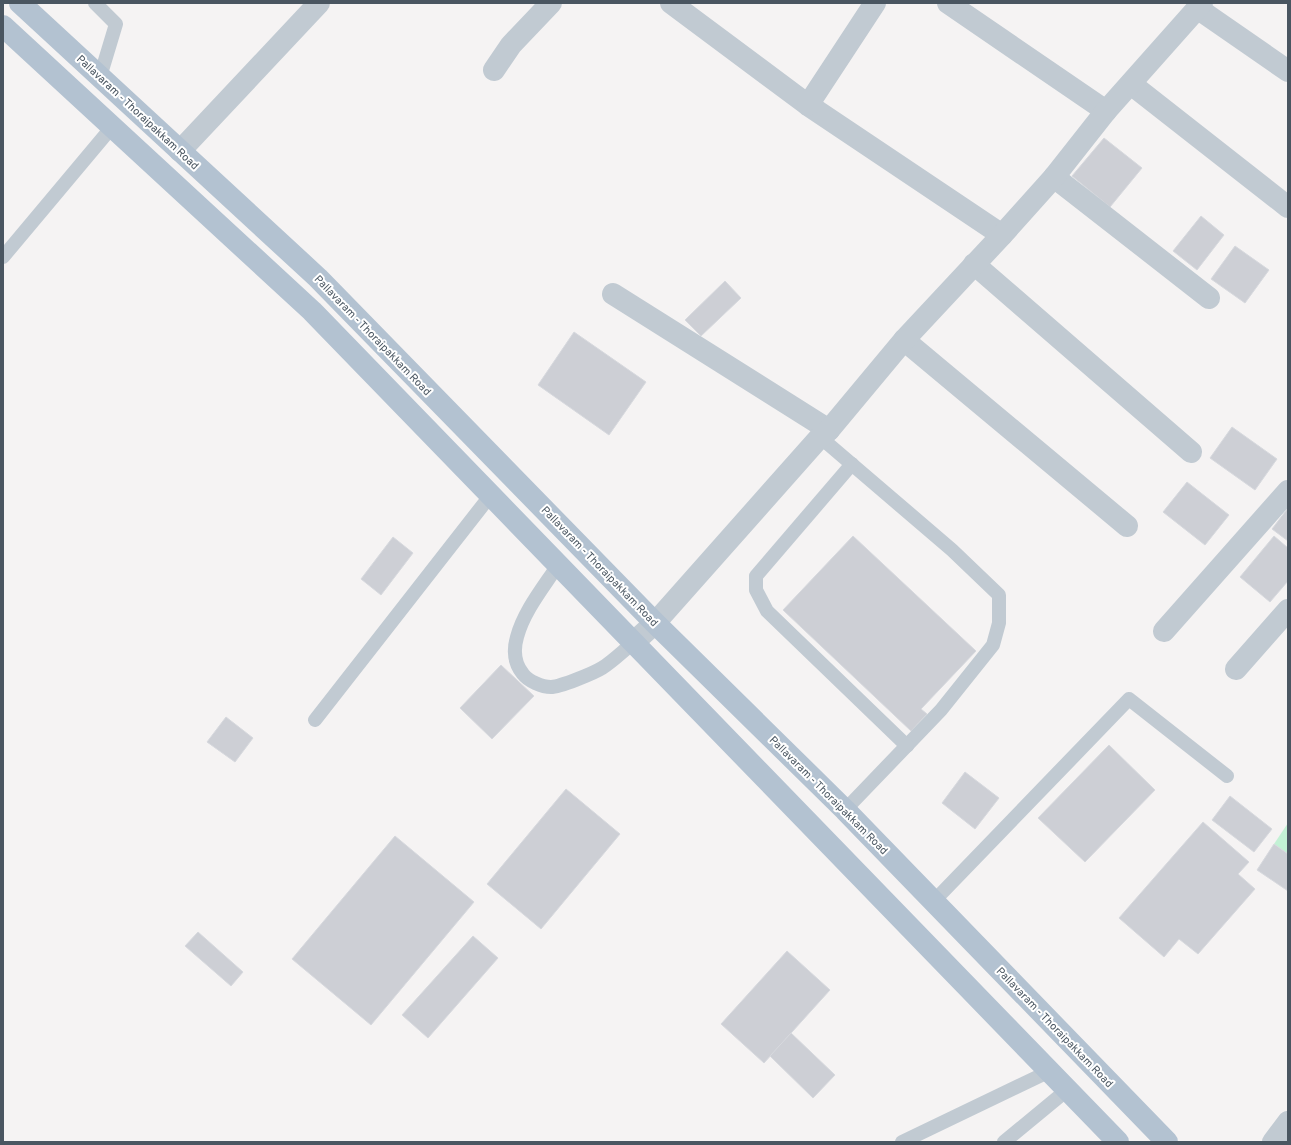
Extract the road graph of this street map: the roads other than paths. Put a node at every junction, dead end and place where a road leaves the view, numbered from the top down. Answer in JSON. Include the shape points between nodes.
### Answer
{"nodes":[{"id":1,"x":20,"y":3,"type":"edge"},
{"id":2,"x":95,"y":3,"type":"edge"},
{"id":3,"x":319,"y":3,"type":"edge"},
{"id":4,"x":551,"y":3,"type":"edge"},
{"id":5,"x":671,"y":3,"type":"edge"},
{"id":6,"x":875,"y":3,"type":"edge"},
{"id":7,"x":948,"y":3,"type":"edge"},
{"id":8,"x":1199,"y":5,"type":"edge"},
{"id":9,"x":3,"y":26,"type":"edge"},
{"id":10,"x":494,"y":70,"type":"dead end"},
{"id":11,"x":1288,"y":71,"type":"edge"},
{"id":12,"x":100,"y":77,"type":"junction"},
{"id":13,"x":1130,"y":84,"type":"junction"},
{"id":14,"x":808,"y":105,"type":"junction"},
{"id":15,"x":1106,"y":111,"type":"junction"},
{"id":16,"x":112,"y":127,"type":"junction"},
{"id":17,"x":180,"y":151,"type":"junction"},
{"id":18,"x":1054,"y":177,"type":"junction"},
{"id":19,"x":1288,"y":207,"type":"edge"},
{"id":20,"x":1002,"y":235,"type":"junction"},
{"id":21,"x":3,"y":257,"type":"edge"},
{"id":22,"x":974,"y":264,"type":"junction"},
{"id":23,"x":613,"y":294,"type":"dead end"},
{"id":24,"x":1209,"y":298,"type":"dead end"},
{"id":25,"x":904,"y":340,"type":"junction"},
{"id":26,"x":825,"y":434,"type":"junction"},
{"id":27,"x":1191,"y":452,"type":"dead end"},
{"id":28,"x":852,"y":464,"type":"junction"},
{"id":29,"x":1288,"y":491,"type":"edge"},
{"id":30,"x":490,"y":496,"type":"junction"},
{"id":31,"x":1127,"y":526,"type":"dead end"},
{"id":32,"x":558,"y":565,"type":"junction"},
{"id":33,"x":1288,"y":610,"type":"edge"},
{"id":34,"x":655,"y":623,"type":"junction"},
{"id":35,"x":1164,"y":631,"type":"dead end"},
{"id":36,"x":634,"y":643,"type":"junction"},
{"id":37,"x":1236,"y":669,"type":"dead end"},
{"id":38,"x":314,"y":720,"type":"dead end"},
{"id":39,"x":907,"y":746,"type":"junction"},
{"id":40,"x":1226,"y":776,"type":"dead end"},
{"id":41,"x":845,"y":810,"type":"junction"},
{"id":42,"x":933,"y":902,"type":"junction"},
{"id":43,"x":1050,"y":1072,"type":"junction"},
{"id":44,"x":1067,"y":1090,"type":"junction"},
{"id":45,"x":1288,"y":1122,"type":"edge"},
{"id":46,"x":1111,"y":1140,"type":"edge"},
{"id":47,"x":902,"y":1142,"type":"edge"},
{"id":48,"x":1004,"y":1142,"type":"edge"},
{"id":49,"x":1167,"y":1142,"type":"edge"},
{"id":50,"x":1273,"y":1142,"type":"edge"}],
"edges":[{"from":1,"to":12,"type":"main road","name":"Pallavaram - Thoraipakkam Road"},
{"from":2,"to":12,"type":"lane","via":[[116,24]]},
{"from":3,"to":17,"type":"street"},
{"from":4,"to":10,"type":"street","via":[[511,45]]},
{"from":5,"to":14,"type":"street"},
{"from":6,"to":14,"type":"street"},
{"from":7,"to":15,"type":"street"},
{"from":8,"to":11,"type":"street"},
{"from":8,"to":13,"type":"street"},
{"from":9,"to":16,"type":"main road"},
{"from":12,"to":17,"type":"main road","name":"Pallavaram - Thoraipakkam Road"},
{"from":13,"to":15,"type":"street"},
{"from":13,"to":19,"type":"street"},
{"from":14,"to":20,"type":"street"},
{"from":15,"to":18,"type":"street"},
{"from":16,"to":21,"type":"lane"},
{"from":16,"to":30,"type":"main road","via":[[312,311]]},
{"from":17,"to":34,"type":"main road","name":"Pallavaram - Thoraipakkam Road","via":[[318,278]]},
{"from":18,"to":20,"type":"street"},
{"from":18,"to":24,"type":"street"},
{"from":20,"to":22,"type":"street"},
{"from":22,"to":25,"type":"street"},
{"from":22,"to":27,"type":"street"},
{"from":23,"to":26,"type":"street"},
{"from":25,"to":26,"type":"street"},
{"from":25,"to":31,"type":"street"},
{"from":26,"to":28,"type":"lane"},
{"from":26,"to":34,"type":"street"},
{"from":28,"to":39,"type":"lane","via":[[756,576],[756,590],[768,610]]},
{"from":28,"to":39,"type":"lane","via":[[952,550],[999,595],[999,623],[993,645],[941,710]]},
{"from":29,"to":35,"type":"street"},
{"from":30,"to":32,"type":"main road"},
{"from":30,"to":38,"type":"lane"},
{"from":32,"to":36,"type":"main road"},
{"from":32,"to":36,"type":"lane","via":[[525,617],[517,638],[514,652],[517,667],[526,678],[551,687],[570,681],[602,668]]},
{"from":33,"to":37,"type":"street"},
{"from":34,"to":36,"type":"street"},
{"from":34,"to":41,"type":"main road","name":"Pallavaram - Thoraipakkam Road"},
{"from":36,"to":43,"type":"main road"},
{"from":39,"to":41,"type":"lane"},
{"from":40,"to":42,"type":"lane","via":[[1129,698]]},
{"from":41,"to":42,"type":"main road","name":"Pallavaram - Thoraipakkam Road"},
{"from":42,"to":49,"type":"main road","name":"Pallavaram - Thoraipakkam Road"},
{"from":43,"to":44,"type":"main road"},
{"from":43,"to":47,"type":"lane"},
{"from":44,"to":46,"type":"main road"},
{"from":44,"to":48,"type":"lane"},
{"from":45,"to":50,"type":"street"}]}
